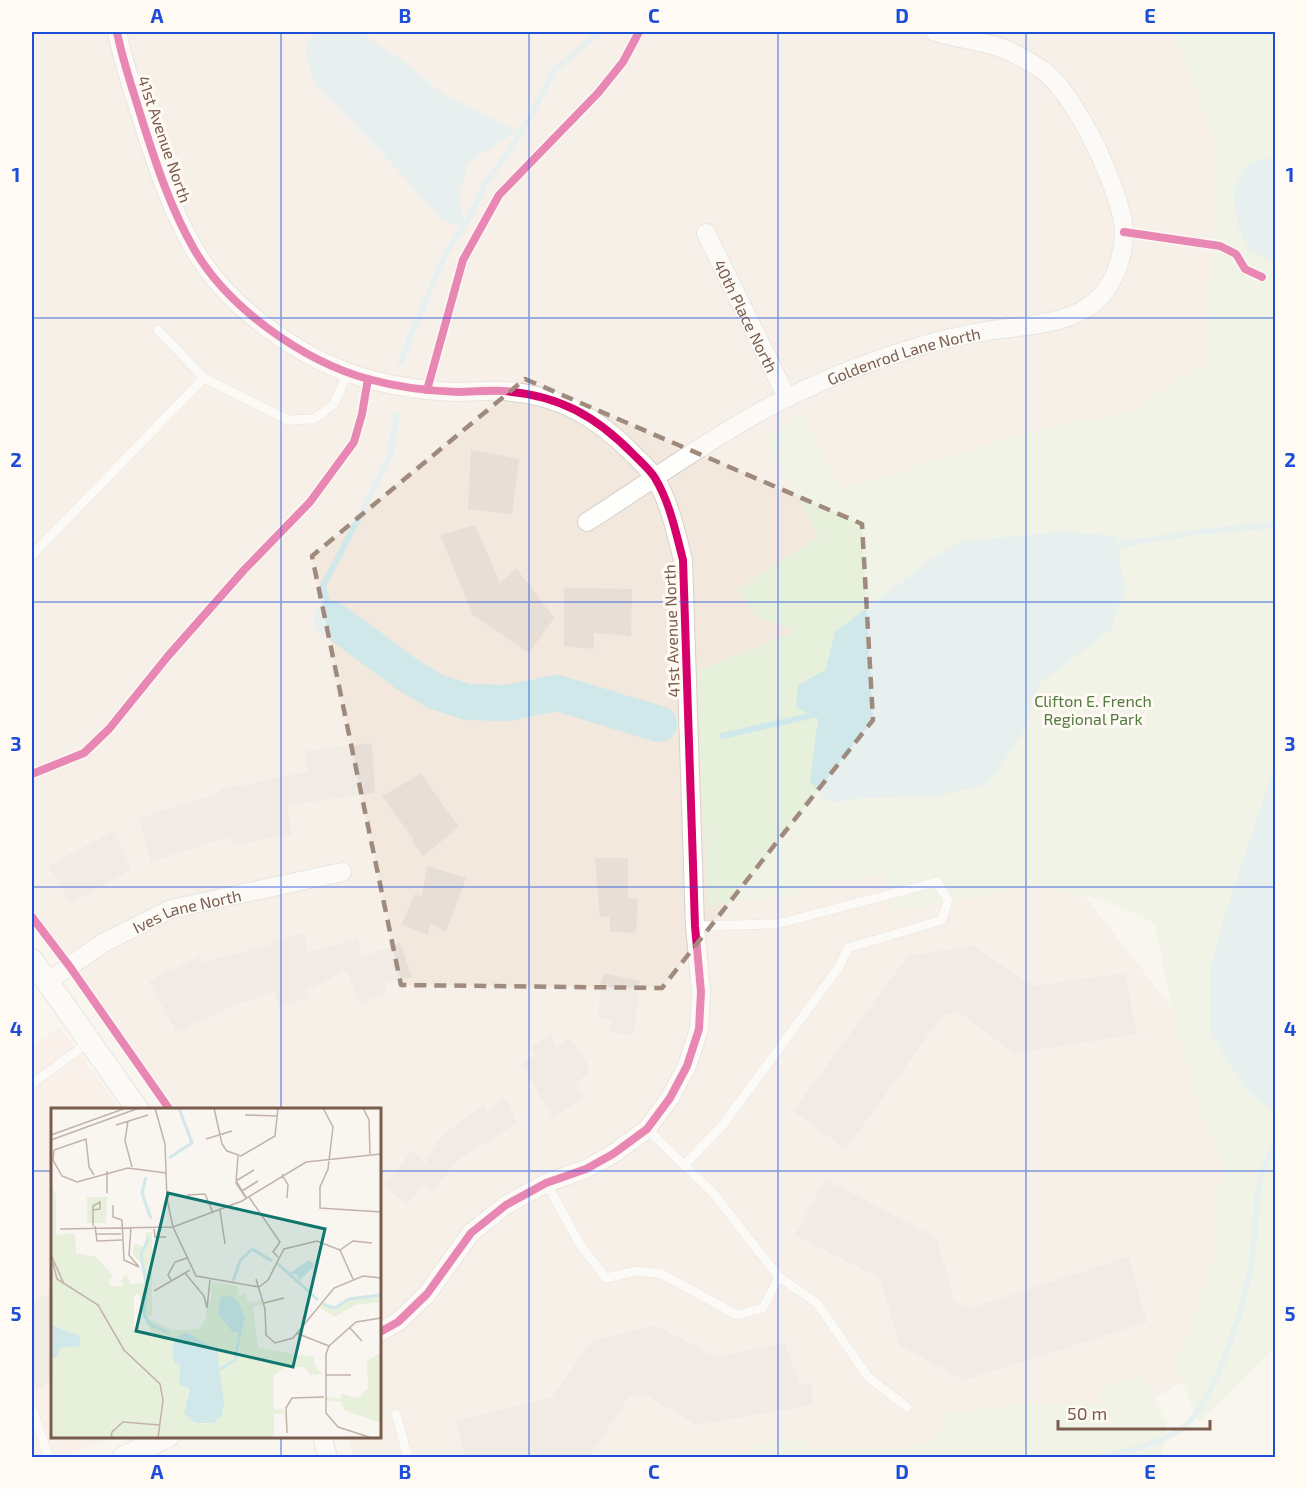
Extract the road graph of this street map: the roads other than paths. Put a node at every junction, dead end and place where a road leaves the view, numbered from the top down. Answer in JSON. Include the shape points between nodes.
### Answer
{"nodes":[{"id":1,"x":117,"y":32,"type":"edge"},
{"id":2,"x":935,"y":32,"type":"edge"},
{"id":3,"x":998,"y":39,"type":"edge"},
{"id":4,"x":706,"y":233,"type":"dead end"},
{"id":5,"x":159,"y":330,"type":"dead end"},
{"id":6,"x":348,"y":372,"type":"junction"},
{"id":7,"x":204,"y":378,"type":"junction"},
{"id":8,"x":787,"y":399,"type":"junction"},
{"id":9,"x":655,"y":477,"type":"junction"},
{"id":10,"x":587,"y":522,"type":"dead end"},
{"id":11,"x":32,"y":555,"type":"edge"},
{"id":12,"x":342,"y":872,"type":"dead end"},
{"id":13,"x":695,"y":926,"type":"junction"},
{"id":14,"x":32,"y":960,"type":"edge"},
{"id":15,"x":47,"y":982,"type":"junction"},
{"id":16,"x":90,"y":1041,"type":"junction"},
{"id":17,"x":32,"y":1084,"type":"edge"},
{"id":18,"x":137,"y":1108,"type":"edge"},
{"id":19,"x":647,"y":1129,"type":"junction"},
{"id":20,"x":685,"y":1164,"type":"junction"},
{"id":21,"x":546,"y":1182,"type":"junction"},
{"id":22,"x":779,"y":1277,"type":"junction"},
{"id":23,"x":381,"y":1331,"type":"edge"},
{"id":24,"x":908,"y":1407,"type":"dead end"},
{"id":25,"x":32,"y":1408,"type":"edge"},
{"id":26,"x":396,"y":1414,"type":"dead end"},
{"id":27,"x":166,"y":1438,"type":"edge"},
{"id":28,"x":322,"y":1438,"type":"edge"},
{"id":29,"x":49,"y":1458,"type":"edge"},
{"id":30,"x":123,"y":1458,"type":"edge"},
{"id":31,"x":328,"y":1458,"type":"edge"},
{"id":32,"x":408,"y":1458,"type":"edge"}],
"edges":[{"from":1,"to":6,"type":"street","name":"41st Avenue North","via":[[157,168],[195,251],[225,290],[265,327]]},
{"from":2,"to":3,"type":"street","via":[[956,38]]},
{"from":3,"to":8,"type":"street","name":"Goldenrod Lane North","via":[[1043,70],[1082,118],[1121,216],[1122,255],[1113,279],[1098,299],[1076,314],[915,348]]},
{"from":4,"to":8,"type":"street","name":"40th Place North"},
{"from":5,"to":7,"type":"lane"},
{"from":6,"to":7,"type":"lane","via":[[334,404],[314,419],[288,420]]},
{"from":6,"to":9,"type":"street","name":"41st Avenue North","via":[[406,388],[503,391],[540,396],[571,406],[603,426]]},
{"from":7,"to":11,"type":"lane"},
{"from":8,"to":9,"type":"street","name":"Goldenrod Lane North"},
{"from":9,"to":10,"type":"street"},
{"from":9,"to":13,"type":"street","name":"41st Avenue North","via":[[674,523],[682,560]]},
{"from":12,"to":15,"type":"street","name":"Ives Lane North","via":[[171,909],[103,943]]},
{"from":13,"to":19,"type":"street","name":"41st Avenue North","via":[[701,992],[699,1029],[687,1066]]},
{"from":13,"to":20,"type":"lane","via":[[777,924],[937,882],[948,900],[942,920],[848,948],[839,967],[756,1082],[722,1126]]},
{"from":14,"to":15,"type":"street"},
{"from":15,"to":16,"type":"street"},
{"from":16,"to":17,"type":"lane"},
{"from":16,"to":18,"type":"street"},
{"from":19,"to":20,"type":"lane"},
{"from":19,"to":21,"type":"street","name":"41st Avenue North","via":[[595,1164]]},
{"from":20,"to":22,"type":"lane"},
{"from":21,"to":22,"type":"lane","via":[[581,1246],[606,1278],[637,1271],[662,1275],[737,1315],[763,1308]]},
{"from":21,"to":23,"type":"street","name":"41st Avenue North","via":[[506,1205],[471,1233],[427,1294],[398,1322]]},
{"from":22,"to":24,"type":"lane","via":[[817,1303],[868,1377]]},
{"from":25,"to":29,"type":"lane"},
{"from":26,"to":32,"type":"lane"},
{"from":27,"to":30,"type":"street"},
{"from":28,"to":31,"type":"street"}]}
